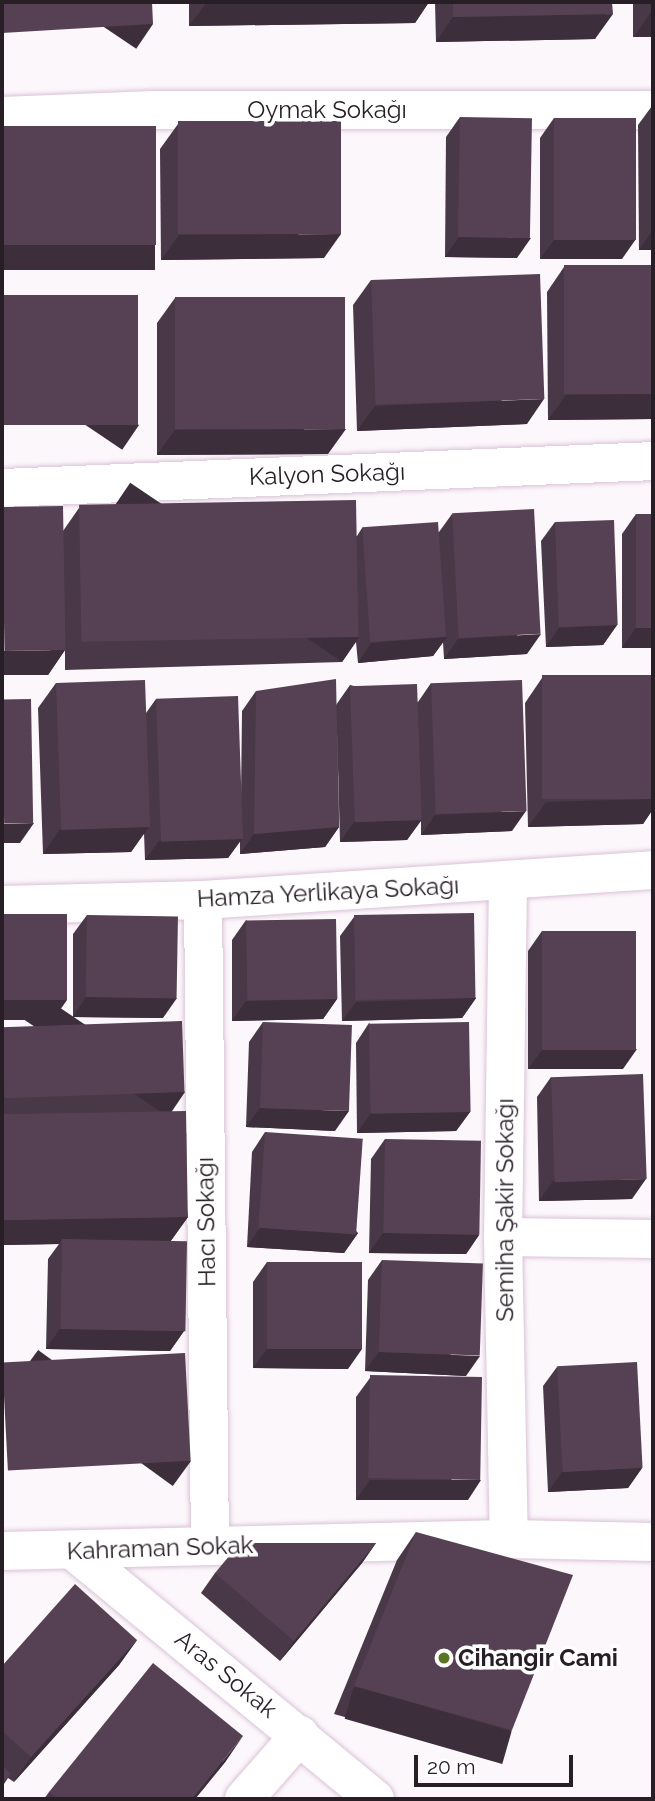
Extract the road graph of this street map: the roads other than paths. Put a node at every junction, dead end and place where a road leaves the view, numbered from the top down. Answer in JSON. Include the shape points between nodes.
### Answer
{"nodes":[{"id":1,"x":653,"y":110,"type":"edge"},
{"id":2,"x":2,"y":116,"type":"edge"},
{"id":3,"x":653,"y":461,"type":"edge"},
{"id":4,"x":2,"y":488,"type":"edge"},
{"id":5,"x":653,"y":870,"type":"edge"},
{"id":6,"x":508,"y":882,"type":"junction"},
{"id":7,"x":203,"y":900,"type":"junction"},
{"id":8,"x":2,"y":905,"type":"edge"},
{"id":9,"x":503,"y":1237,"type":"junction"},
{"id":10,"x":653,"y":1239,"type":"edge"},
{"id":11,"x":509,"y":1539,"type":"junction"},
{"id":12,"x":653,"y":1542,"type":"edge"},
{"id":13,"x":210,"y":1545,"type":"junction"},
{"id":14,"x":75,"y":1552,"type":"junction"},
{"id":15,"x":10,"y":1559,"type":"edge"},
{"id":16,"x":300,"y":1735,"type":"junction"},
{"id":17,"x":244,"y":1799,"type":"edge"},
{"id":18,"x":375,"y":1799,"type":"edge"}],
"edges":[{"from":1,"to":2,"type":"street","name":"Oymak Sokağı","via":[[168,110]]},
{"from":3,"to":4,"type":"street","name":"Kalyon Sokağı"},
{"from":5,"to":6,"type":"street","name":"Hamza Yerlikaya Sokağı"},
{"from":6,"to":7,"type":"street","name":"Hamza Yerlikaya Sokağı"},
{"from":6,"to":9,"type":"street","name":"Semiha Şakir Sokağı"},
{"from":7,"to":8,"type":"street","name":"Hamza Yerlikaya Sokağı"},
{"from":7,"to":13,"type":"street","name":"Hacı Sokağı"},
{"from":9,"to":10,"type":"street"},
{"from":9,"to":11,"type":"street","name":"Semiha Şakir Sokağı"},
{"from":11,"to":12,"type":"street","name":"Kahraman Sokak"},
{"from":11,"to":13,"type":"street","name":"Kahraman Sokak"},
{"from":13,"to":14,"type":"street","name":"Kahraman Sokak"},
{"from":14,"to":15,"type":"street","name":"Kahraman Sokak"},
{"from":14,"to":16,"type":"street","name":"Aras Sokak"},
{"from":16,"to":17,"type":"street"},
{"from":16,"to":18,"type":"street","name":"Aras Sokak"}]}
